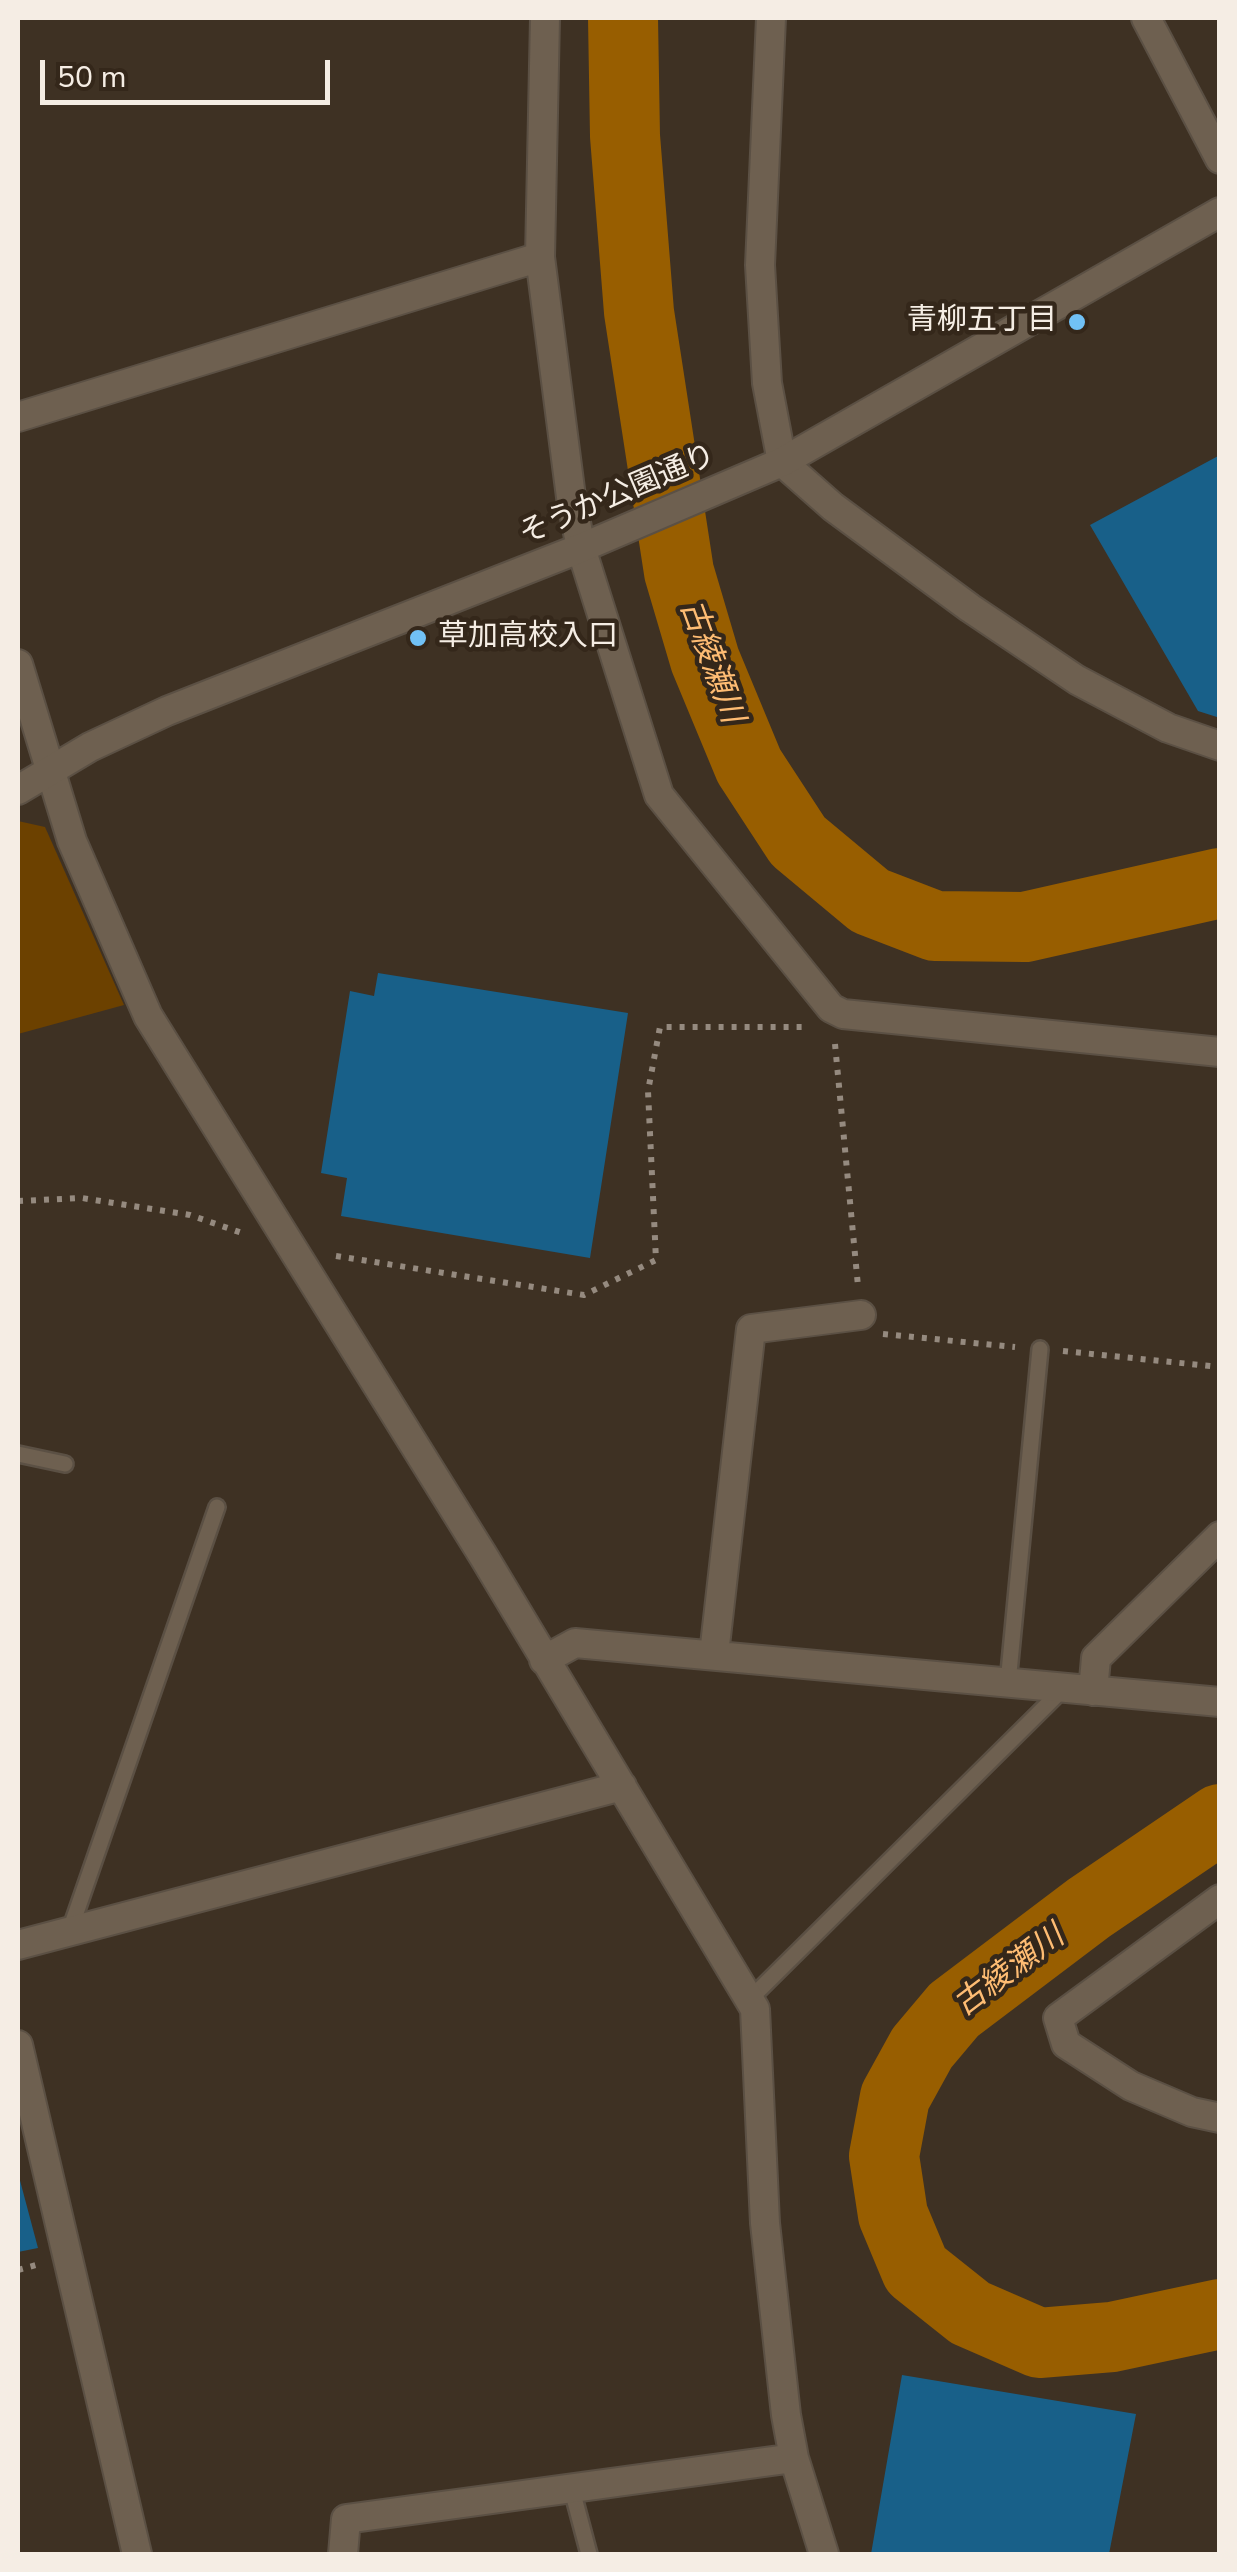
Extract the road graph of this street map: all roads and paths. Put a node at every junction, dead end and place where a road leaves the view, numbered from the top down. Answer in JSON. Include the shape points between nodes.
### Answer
{"nodes":[{"id":1,"x":545,"y":18,"type":"edge"},
{"id":2,"x":770,"y":18,"type":"edge"},
{"id":3,"x":1146,"y":18,"type":"edge"},
{"id":4,"x":1220,"y":159,"type":"edge"},
{"id":5,"x":1220,"y":212,"type":"edge"},
{"id":6,"x":540,"y":258,"type":"junction"},
{"id":7,"x":18,"y":418,"type":"edge"},
{"id":8,"x":782,"y":462,"type":"junction"},
{"id":9,"x":581,"y":548,"type":"junction"},
{"id":10,"x":18,"y":664,"type":"edge"},
{"id":11,"x":1220,"y":746,"type":"edge"},
{"id":12,"x":48,"y":771,"type":"junction"},
{"id":13,"x":18,"y":790,"type":"edge"},
{"id":14,"x":833,"y":1019,"type":"junction"},
{"id":15,"x":1220,"y":1052,"type":"edge"},
{"id":16,"x":18,"y":1201,"type":"edge"},
{"id":17,"x":290,"y":1248,"type":"junction"},
{"id":18,"x":861,"y":1315,"type":"junction"},
{"id":19,"x":1040,"y":1349,"type":"junction"},
{"id":20,"x":1220,"y":1366,"type":"edge"},
{"id":21,"x":18,"y":1454,"type":"edge"},
{"id":22,"x":65,"y":1464,"type":"dead end"},
{"id":23,"x":217,"y":1508,"type":"dead end"},
{"id":24,"x":1220,"y":1536,"type":"edge"},
{"id":25,"x":714,"y":1654,"type":"junction"},
{"id":26,"x":544,"y":1660,"type":"junction"},
{"id":27,"x":1008,"y":1683,"type":"junction"},
{"id":28,"x":1064,"y":1688,"type":"junction"},
{"id":29,"x":1092,"y":1691,"type":"junction"},
{"id":30,"x":1220,"y":1702,"type":"edge"},
{"id":31,"x":622,"y":1786,"type":"junction"},
{"id":32,"x":1220,"y":1899,"type":"edge"},
{"id":33,"x":69,"y":1933,"type":"junction"},
{"id":34,"x":18,"y":1945,"type":"edge"},
{"id":35,"x":750,"y":2000,"type":"junction"},
{"id":36,"x":18,"y":2045,"type":"edge"},
{"id":37,"x":1220,"y":2118,"type":"edge"},
{"id":38,"x":794,"y":2458,"type":"junction"},
{"id":39,"x":572,"y":2490,"type":"junction"},
{"id":40,"x":137,"y":2554,"type":"edge"},
{"id":41,"x":343,"y":2554,"type":"edge"},
{"id":42,"x":589,"y":2554,"type":"edge"},
{"id":43,"x":824,"y":2554,"type":"edge"}],
"edges":[{"from":1,"to":6,"type":"street"},
{"from":2,"to":8,"type":"street","via":[[760,265],[767,383]]},
{"from":3,"to":4,"type":"street"},
{"from":5,"to":8,"type":"street","name":"そうか公園通り"},
{"from":6,"to":7,"type":"street"},
{"from":6,"to":9,"type":"street"},
{"from":8,"to":9,"type":"street","name":"そうか公園通り"},
{"from":8,"to":11,"type":"street","via":[[879,541],[1077,680],[1168,728]]},
{"from":9,"to":12,"type":"street","name":"そうか公園通り","via":[[167,711]]},
{"from":9,"to":14,"type":"street","via":[[659,795]]},
{"from":10,"to":12,"type":"street"},
{"from":12,"to":13,"type":"street","name":"そうか公園通り"},
{"from":12,"to":17,"type":"street","via":[[148,1016]]},
{"from":14,"to":15,"type":"street","via":[[843,1014]]},
{"from":14,"to":17,"type":"path","via":[[660,1027],[648,1091],[656,1260],[584,1295]]},
{"from":14,"to":18,"type":"path"},
{"from":16,"to":17,"type":"path","via":[[82,1198],[190,1215]]},
{"from":17,"to":26,"type":"street"},
{"from":18,"to":19,"type":"path","via":[[862,1332]]},
{"from":18,"to":25,"type":"street","via":[[751,1329]]},
{"from":19,"to":20,"type":"path"},
{"from":19,"to":27,"type":"lane"},
{"from":21,"to":22,"type":"lane"},
{"from":23,"to":33,"type":"lane"},
{"from":24,"to":29,"type":"street","via":[[1096,1658]]},
{"from":25,"to":26,"type":"street","via":[[574,1642]]},
{"from":25,"to":27,"type":"street"},
{"from":26,"to":31,"type":"street"},
{"from":27,"to":28,"type":"street"},
{"from":28,"to":29,"type":"street"},
{"from":28,"to":35,"type":"lane"},
{"from":29,"to":30,"type":"street"},
{"from":31,"to":33,"type":"street"},
{"from":31,"to":35,"type":"street"},
{"from":32,"to":37,"type":"street","via":[[1058,2018],[1066,2044],[1131,2086]]},
{"from":33,"to":34,"type":"street"},
{"from":35,"to":38,"type":"street","via":[[765,2223]]},
{"from":36,"to":40,"type":"street"},
{"from":38,"to":39,"type":"street"},
{"from":38,"to":43,"type":"street"},
{"from":39,"to":41,"type":"street","via":[[346,2519]]},
{"from":39,"to":42,"type":"lane"}]}
